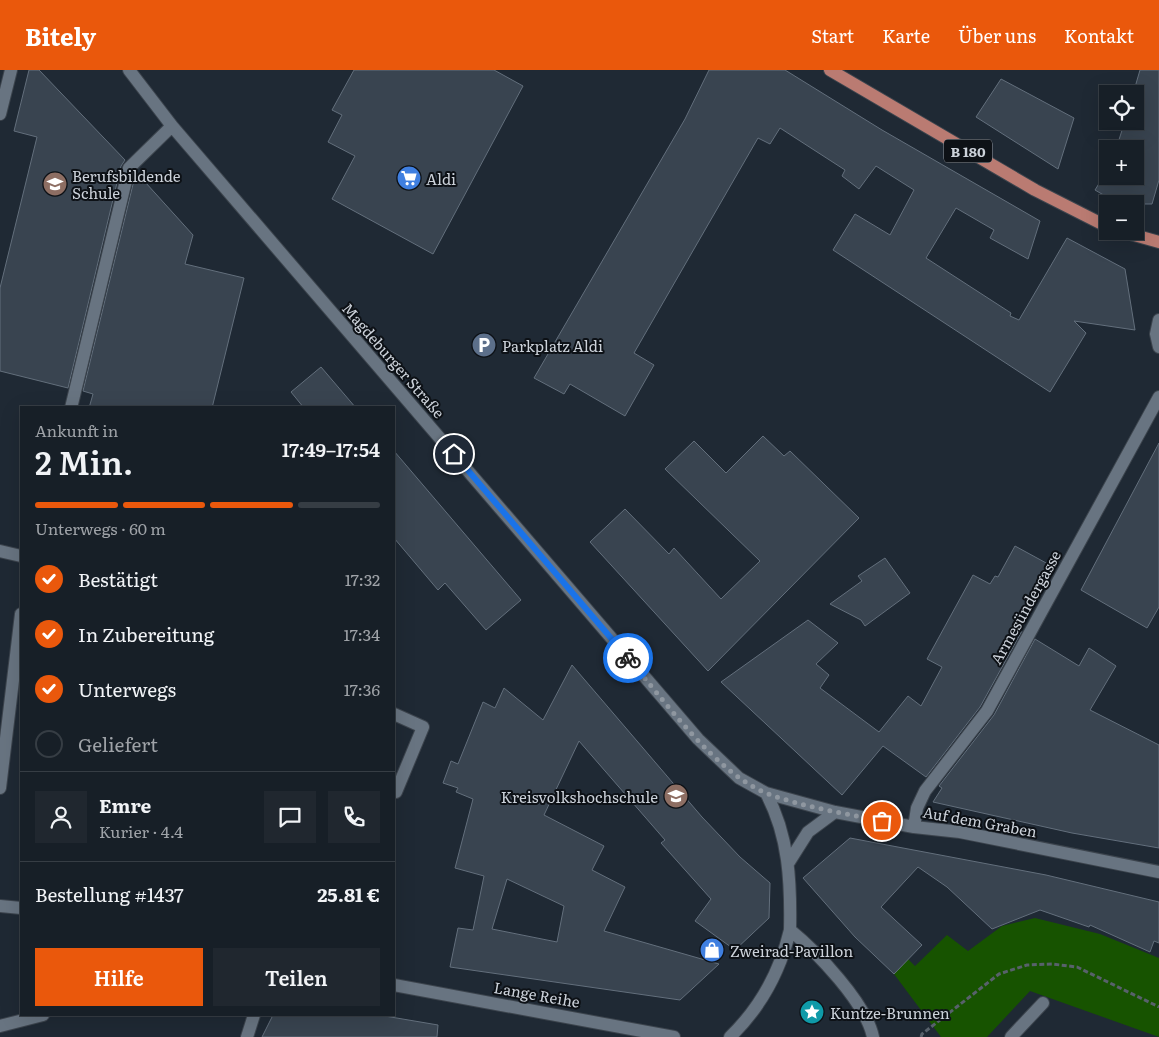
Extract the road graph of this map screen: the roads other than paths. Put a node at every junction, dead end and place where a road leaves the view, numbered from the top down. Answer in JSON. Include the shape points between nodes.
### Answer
{"nodes":[{"id":1,"x":10,"y":70,"type":"edge"},
{"id":2,"x":129,"y":70,"type":"edge"},
{"id":3,"x":830,"y":70,"type":"edge"},
{"id":4,"x":0,"y":114,"type":"edge"},
{"id":5,"x":172,"y":126,"type":"junction"},
{"id":6,"x":1099,"y":222,"type":"edge"},
{"id":7,"x":1144,"y":238,"type":"edge"},
{"id":8,"x":1159,"y":242,"type":"edge"},
{"id":9,"x":1159,"y":320,"type":"edge"},
{"id":10,"x":1159,"y":347,"type":"edge"},
{"id":11,"x":1159,"y":397,"type":"edge"},
{"id":12,"x":71,"y":406,"type":"edge"},
{"id":13,"x":0,"y":551,"type":"edge"},
{"id":14,"x":20,"y":556,"type":"edge"},
{"id":15,"x":20,"y":632,"type":"edge"},
{"id":16,"x":17,"y":684,"type":"edge"},
{"id":17,"x":395,"y":714,"type":"edge"},
{"id":18,"x":0,"y":788,"type":"edge"},
{"id":19,"x":395,"y":792,"type":"edge"},
{"id":20,"x":766,"y":793,"type":"junction"},
{"id":21,"x":835,"y":812,"type":"junction"},
{"id":22,"x":914,"y":827,"type":"junction"},
{"id":23,"x":788,"y":862,"type":"junction"},
{"id":24,"x":1159,"y":872,"type":"edge"},
{"id":25,"x":0,"y":906,"type":"edge"},
{"id":26,"x":20,"y":908,"type":"edge"},
{"id":27,"x":790,"y":930,"type":"junction"},
{"id":28,"x":395,"y":985,"type":"edge"},
{"id":29,"x":1043,"y":1003,"type":"dead end"},
{"id":30,"x":39,"y":1016,"type":"edge"},
{"id":31,"x":254,"y":1016,"type":"edge"},
{"id":32,"x":0,"y":1026,"type":"edge"},
{"id":33,"x":247,"y":1037,"type":"edge"},
{"id":34,"x":674,"y":1037,"type":"edge"},
{"id":35,"x":730,"y":1037,"type":"edge"},
{"id":36,"x":873,"y":1037,"type":"edge"},
{"id":37,"x":1012,"y":1037,"type":"edge"}],
"edges":[{"from":1,"to":4,"type":"street"},
{"from":2,"to":5,"type":"street","name":"Magdeburger Straße"},
{"from":3,"to":6,"type":"main road","number":"B 180","via":[[1035,190]]},
{"from":5,"to":12,"type":"street","via":[[129,168]]},
{"from":5,"to":20,"type":"street","name":"Magdeburger Straße","via":[[698,739],[739,778]]},
{"from":7,"to":8,"type":"main road"},
{"from":9,"to":10,"type":"street","via":[[1156,334]]},
{"from":11,"to":22,"type":"street","name":"Armesündergasse","via":[[986,711],[925,791],[917,808]]},
{"from":13,"to":14,"type":"street"},
{"from":15,"to":16,"type":"street"},
{"from":16,"to":18,"type":"street"},
{"from":17,"to":19,"type":"street","via":[[423,728]]},
{"from":20,"to":21,"type":"street","name":"Auf dem Graben"},
{"from":20,"to":23,"type":"street","via":[[777,814]]},
{"from":21,"to":22,"type":"street","name":"Auf dem Graben"},
{"from":21,"to":23,"type":"street","via":[[808,832]]},
{"from":22,"to":24,"type":"street","name":"Auf dem Graben","via":[[960,832]]},
{"from":23,"to":27,"type":"street"},
{"from":25,"to":26,"type":"street"},
{"from":27,"to":35,"type":"street","via":[[784,957],[771,983],[751,1017]]},
{"from":27,"to":36,"type":"street","via":[[815,951],[859,1007]]},
{"from":28,"to":34,"type":"street","name":"Lange Reihe"},
{"from":29,"to":37,"type":"street"},
{"from":30,"to":32,"type":"street"},
{"from":31,"to":33,"type":"street"}]}
